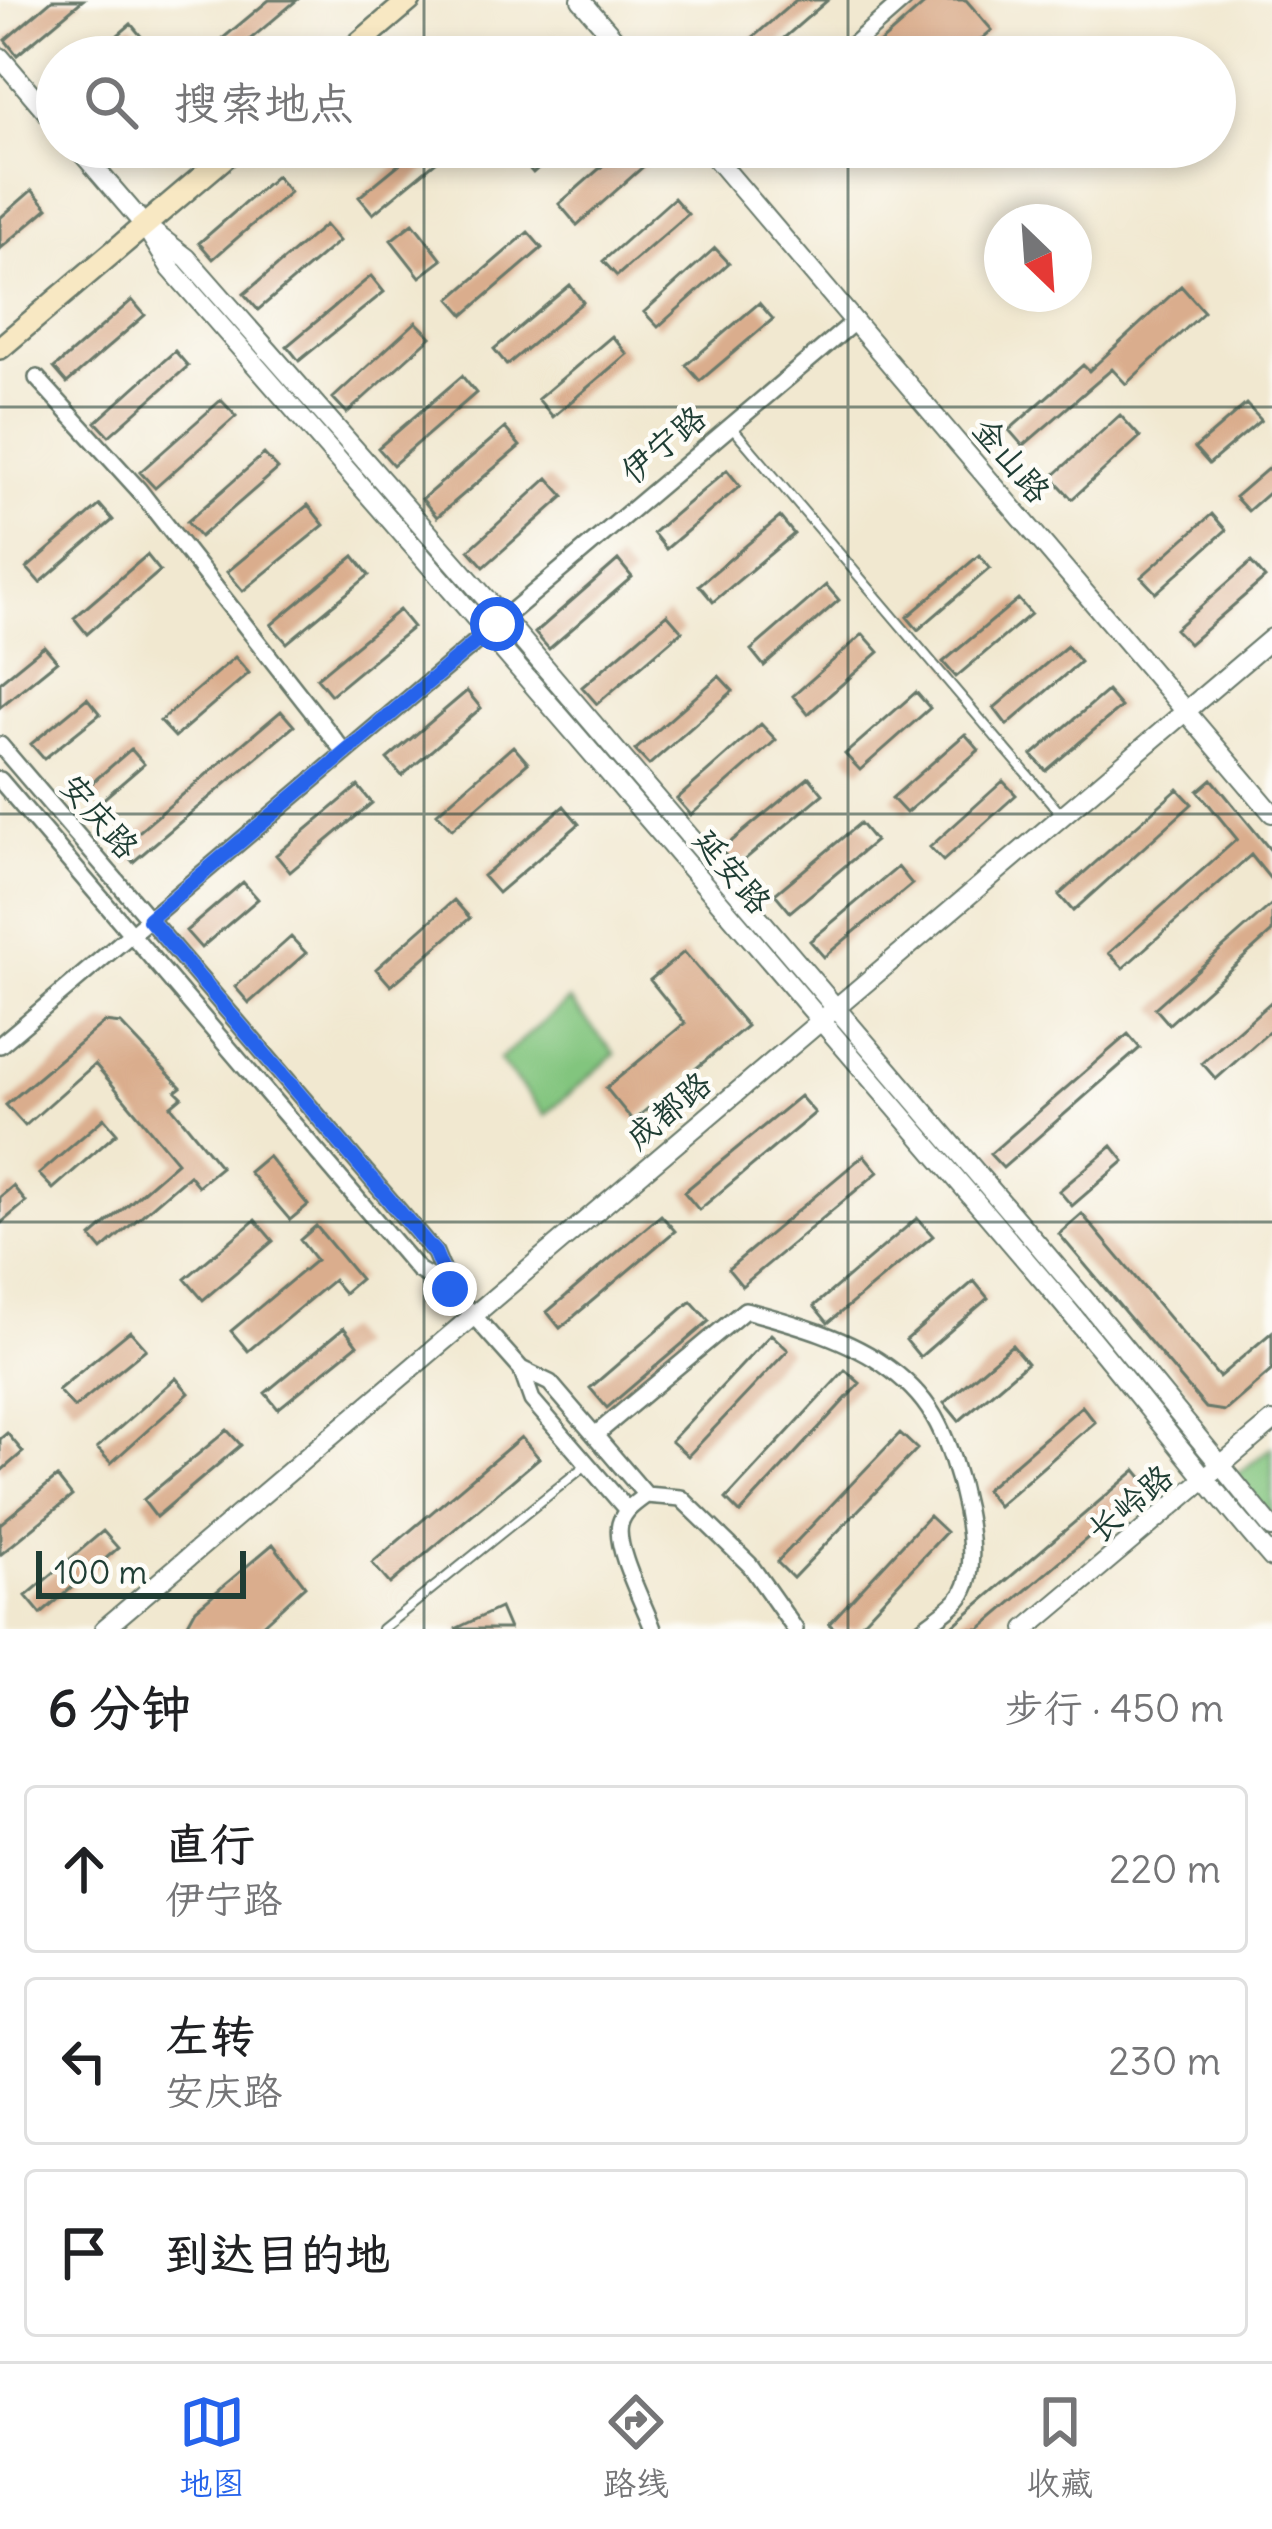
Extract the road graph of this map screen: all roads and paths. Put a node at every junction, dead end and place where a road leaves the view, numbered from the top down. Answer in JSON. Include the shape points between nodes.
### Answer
{"nodes":[{"id":1,"x":410,"y":0,"type":"edge"},
{"id":2,"x":581,"y":0,"type":"edge"},
{"id":3,"x":904,"y":0,"type":"edge"},
{"id":4,"x":368,"y":36,"type":"edge"},
{"id":5,"x":612,"y":36,"type":"edge"},
{"id":6,"x":862,"y":36,"type":"edge"},
{"id":7,"x":0,"y":57,"type":"edge"},
{"id":8,"x":36,"y":99,"type":"edge"},
{"id":9,"x":95,"y":168,"type":"edge"},
{"id":10,"x":213,"y":168,"type":"edge"},
{"id":11,"x":724,"y":168,"type":"edge"},
{"id":12,"x":145,"y":226,"type":"junction"},
{"id":13,"x":855,"y":321,"type":"junction"},
{"id":14,"x":0,"y":348,"type":"edge"},
{"id":15,"x":37,"y":378,"type":"dead end"},
{"id":16,"x":731,"y":426,"type":"junction"},
{"id":17,"x":499,"y":622,"type":"junction"},
{"id":18,"x":1272,"y":638,"type":"edge"},
{"id":19,"x":1186,"y":712,"type":"junction"},
{"id":20,"x":0,"y":745,"type":"edge"},
{"id":21,"x":345,"y":752,"type":"junction"},
{"id":22,"x":0,"y":780,"type":"edge"},
{"id":23,"x":1272,"y":813,"type":"edge"},
{"id":24,"x":1063,"y":816,"type":"junction"},
{"id":25,"x":149,"y":919,"type":"junction"},
{"id":26,"x":130,"y":934,"type":"junction"},
{"id":27,"x":828,"y":1013,"type":"junction"},
{"id":28,"x":0,"y":1045,"type":"edge"},
{"id":29,"x":450,"y":1289,"type":"junction"},
{"id":30,"x":473,"y":1315,"type":"junction"},
{"id":31,"x":521,"y":1369,"type":"junction"},
{"id":32,"x":1272,"y":1422,"type":"edge"},
{"id":33,"x":595,"y":1435,"type":"junction"},
{"id":34,"x":588,"y":1464,"type":"junction"},
{"id":35,"x":1211,"y":1473,"type":"junction"},
{"id":36,"x":646,"y":1495,"type":"junction"},
{"id":37,"x":627,"y":1510,"type":"junction"},
{"id":38,"x":1272,"y":1528,"type":"edge"},
{"id":39,"x":1272,"y":1558,"type":"edge"},
{"id":40,"x":104,"y":1629,"type":"edge"},
{"id":41,"x":382,"y":1629,"type":"edge"},
{"id":42,"x":653,"y":1629,"type":"edge"},
{"id":43,"x":795,"y":1629,"type":"edge"},
{"id":44,"x":922,"y":1629,"type":"edge"},
{"id":45,"x":1026,"y":1629,"type":"edge"}],
"edges":[{"from":1,"to":4,"type":"main road"},
{"from":2,"to":5,"type":"street"},
{"from":3,"to":6,"type":"street"},
{"from":7,"to":8,"type":"street"},
{"from":9,"to":12,"type":"street","name":"延安路"},
{"from":10,"to":12,"type":"main road"},
{"from":11,"to":13,"type":"street","name":"金山路"},
{"from":12,"to":14,"type":"main road"},
{"from":12,"to":17,"type":"street","name":"延安路","via":[[171,269]]},
{"from":12,"to":27,"type":"street","name":"延安路","via":[[187,258],[518,635]]},
{"from":13,"to":16,"type":"street","name":"伊宁路"},
{"from":13,"to":19,"type":"street","name":"金山路"},
{"from":15,"to":21,"type":"street","via":[[138,489]]},
{"from":16,"to":17,"type":"street","name":"伊宁路"},
{"from":16,"to":24,"type":"lane"},
{"from":17,"to":21,"type":"street","name":"伊宁路"},
{"from":17,"to":27,"type":"street","name":"延安路"},
{"from":18,"to":19,"type":"street","name":"成都路"},
{"from":19,"to":23,"type":"street","name":"金山路"},
{"from":19,"to":24,"type":"street","name":"成都路"},
{"from":20,"to":25,"type":"street","name":"安庆路"},
{"from":21,"to":25,"type":"street","name":"伊宁路"},
{"from":22,"to":26,"type":"street","name":"安庆路"},
{"from":24,"to":27,"type":"street","name":"成都路"},
{"from":25,"to":26,"type":"street","name":"伊宁路"},
{"from":25,"to":29,"type":"street","name":"安庆路","via":[[435,1253]]},
{"from":26,"to":28,"type":"street","name":"伊宁路"},
{"from":26,"to":29,"type":"street","name":"安庆路","via":[[418,1270]]},
{"from":27,"to":30,"type":"street","name":"成都路"},
{"from":27,"to":35,"type":"street","name":"延安路"},
{"from":29,"to":30,"type":"street"},
{"from":30,"to":31,"type":"street"},
{"from":30,"to":40,"type":"street","name":"成都路"},
{"from":31,"to":33,"type":"street","via":[[550,1383]]},
{"from":31,"to":34,"type":"street","via":[[532,1400]]},
{"from":32,"to":35,"type":"street","name":"长岭路"},
{"from":33,"to":36,"type":"street"},
{"from":33,"to":44,"type":"street","via":[[745,1310],[887,1366],[938,1423],[967,1522],[972,1564],[962,1595]]},
{"from":34,"to":37,"type":"street"},
{"from":34,"to":41,"type":"lane"},
{"from":35,"to":38,"type":"street","name":"延安路"},
{"from":35,"to":39,"type":"street","name":"延安路"},
{"from":35,"to":45,"type":"street","name":"长岭路"},
{"from":36,"to":37,"type":"street"},
{"from":36,"to":43,"type":"street","via":[[681,1498],[750,1564]]},
{"from":37,"to":42,"type":"street","via":[[622,1553]]}]}
